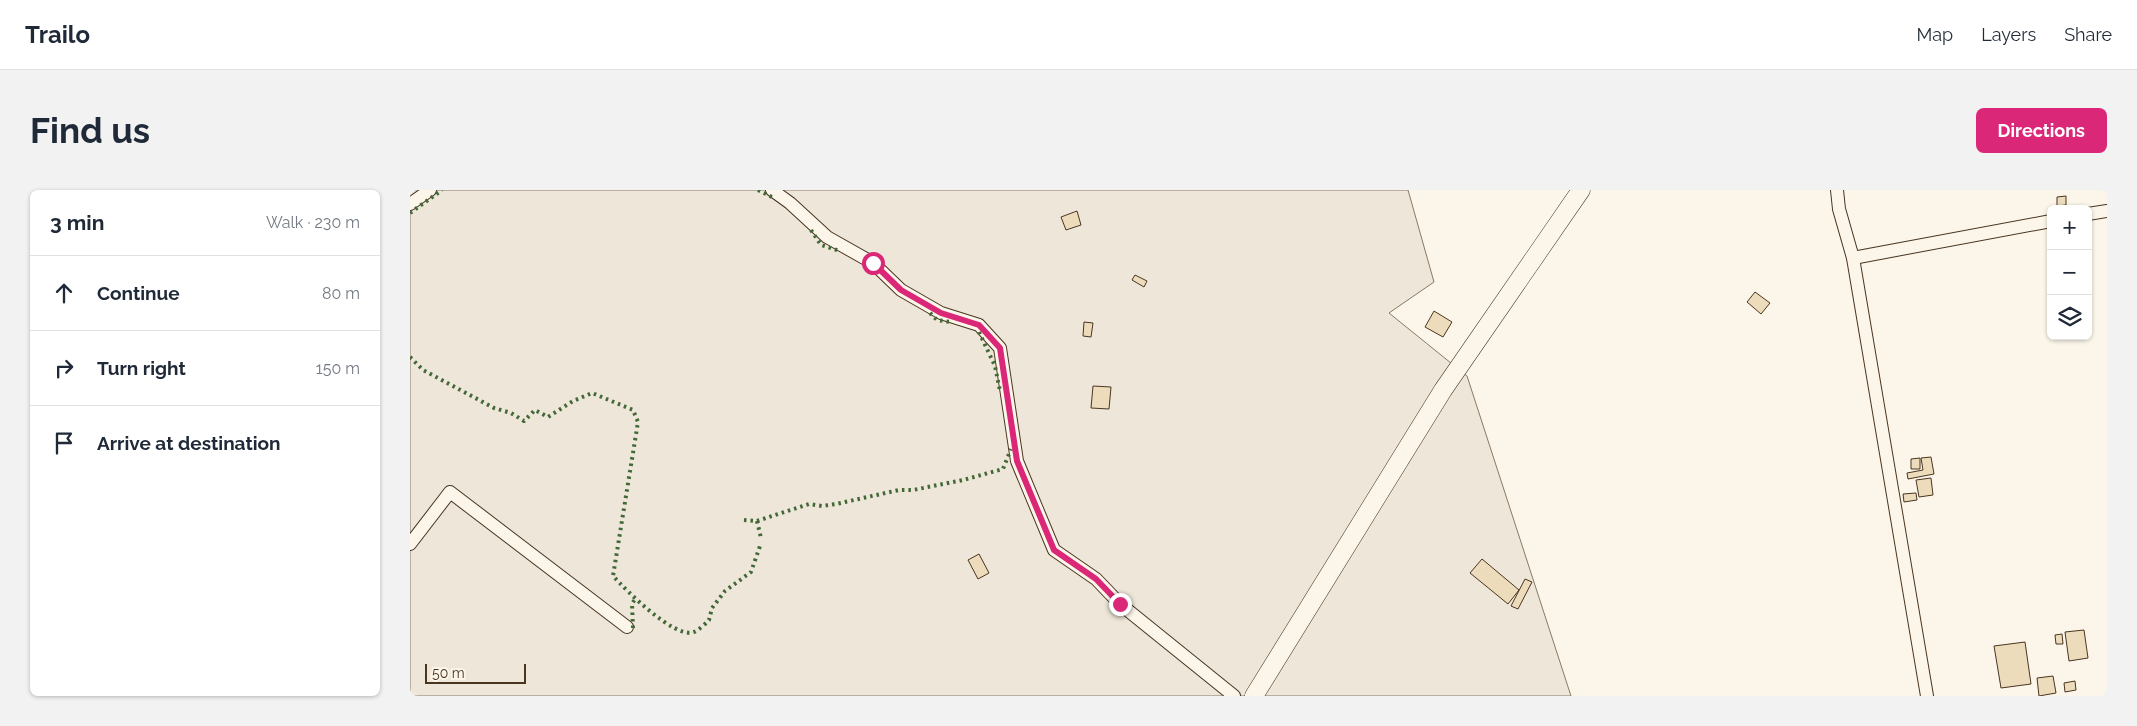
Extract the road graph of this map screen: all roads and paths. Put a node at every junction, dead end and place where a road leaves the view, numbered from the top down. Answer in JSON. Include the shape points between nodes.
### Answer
{"nodes":[{"id":1,"x":430,"y":190,"type":"edge"},
{"id":2,"x":772,"y":190,"type":"edge"},
{"id":3,"x":1581,"y":190,"type":"edge"},
{"id":4,"x":1837,"y":190,"type":"edge"},
{"id":5,"x":410,"y":204,"type":"edge"},
{"id":6,"x":2107,"y":210,"type":"edge"},
{"id":7,"x":2092,"y":213,"type":"edge"},
{"id":8,"x":2047,"y":222,"type":"edge"},
{"id":9,"x":1853,"y":258,"type":"junction"},
{"id":10,"x":410,"y":544,"type":"edge"},
{"id":11,"x":627,"y":627,"type":"dead end"},
{"id":12,"x":1234,"y":696,"type":"edge"},
{"id":13,"x":1254,"y":696,"type":"edge"},
{"id":14,"x":1928,"y":696,"type":"edge"}],
"edges":[{"from":1,"to":5,"type":"street"},
{"from":2,"to":12,"type":"street","via":[[790,202],[827,237],[873,263],[901,290],[941,313],[979,325],[1000,348],[1017,461],[1054,550],[1096,579],[1120,604]]},
{"from":3,"to":13,"type":"street","via":[[1443,390]]},
{"from":4,"to":9,"type":"street"},
{"from":6,"to":7,"type":"street"},
{"from":8,"to":9,"type":"street"},
{"from":9,"to":14,"type":"street"},
{"from":10,"to":11,"type":"street","via":[[450,492]]}]}
